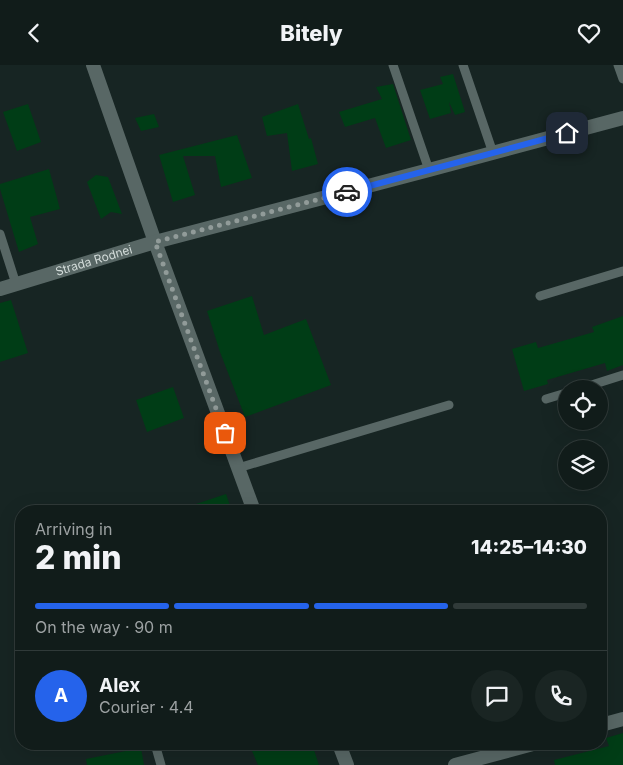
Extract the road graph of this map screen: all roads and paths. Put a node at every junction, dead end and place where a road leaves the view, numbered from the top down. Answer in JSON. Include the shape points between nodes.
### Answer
{"nodes":[{"id":1,"x":93,"y":65,"type":"edge"},
{"id":2,"x":393,"y":65,"type":"edge"},
{"id":3,"x":463,"y":65,"type":"edge"},
{"id":4,"x":618,"y":65,"type":"edge"},
{"id":5,"x":623,"y":79,"type":"edge"},
{"id":6,"x":623,"y":118,"type":"edge"},
{"id":7,"x":493,"y":153,"type":"junction"},
{"id":8,"x":429,"y":170,"type":"junction"},
{"id":9,"x":0,"y":234,"type":"edge"},
{"id":10,"x":155,"y":242,"type":"junction"},
{"id":11,"x":623,"y":271,"type":"edge"},
{"id":12,"x":16,"y":284,"type":"junction"},
{"id":13,"x":0,"y":289,"type":"edge"},
{"id":14,"x":540,"y":296,"type":"dead end"},
{"id":15,"x":623,"y":375,"type":"edge"},
{"id":16,"x":607,"y":380,"type":"edge"},
{"id":17,"x":558,"y":395,"type":"edge"},
{"id":18,"x":546,"y":399,"type":"dead end"},
{"id":19,"x":450,"y":405,"type":"dead end"},
{"id":20,"x":238,"y":468,"type":"junction"},
{"id":21,"x":252,"y":505,"type":"edge"},
{"id":22,"x":623,"y":719,"type":"edge"},
{"id":23,"x":607,"y":723,"type":"edge"},
{"id":24,"x":157,"y":750,"type":"edge"},
{"id":25,"x":341,"y":750,"type":"edge"},
{"id":26,"x":510,"y":750,"type":"edge"},
{"id":27,"x":161,"y":765,"type":"edge"},
{"id":28,"x":347,"y":765,"type":"edge"},
{"id":29,"x":455,"y":765,"type":"edge"}],
"edges":[{"from":1,"to":10,"type":"street"},
{"from":2,"to":8,"type":"lane"},
{"from":3,"to":7,"type":"lane"},
{"from":4,"to":5,"type":"lane"},
{"from":6,"to":7,"type":"street","name":"Strada Rodnei"},
{"from":7,"to":8,"type":"street","name":"Strada Rodnei"},
{"from":8,"to":10,"type":"street","name":"Strada Rodnei"},
{"from":9,"to":12,"type":"lane"},
{"from":10,"to":12,"type":"street","name":"Strada Rodnei"},
{"from":10,"to":20,"type":"street"},
{"from":11,"to":14,"type":"lane"},
{"from":12,"to":13,"type":"street","name":"Strada Rodnei"},
{"from":15,"to":16,"type":"lane"},
{"from":17,"to":18,"type":"lane"},
{"from":19,"to":20,"type":"lane"},
{"from":20,"to":21,"type":"street"},
{"from":22,"to":23,"type":"street"},
{"from":24,"to":27,"type":"lane"},
{"from":25,"to":28,"type":"street"},
{"from":26,"to":29,"type":"street"}]}
